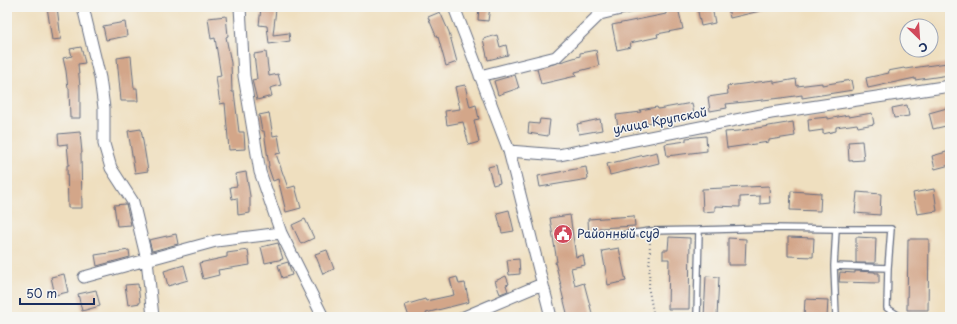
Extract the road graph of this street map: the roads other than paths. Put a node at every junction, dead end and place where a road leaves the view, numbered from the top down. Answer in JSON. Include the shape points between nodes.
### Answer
{"nodes":[{"id":1,"x":83,"y":7,"type":"edge"},
{"id":2,"x":240,"y":7,"type":"edge"},
{"id":3,"x":454,"y":7,"type":"edge"},
{"id":4,"x":464,"y":7,"type":"edge"},
{"id":5,"x":629,"y":7,"type":"edge"},
{"id":6,"x":602,"y":10,"type":"edge"},
{"id":7,"x":459,"y":18,"type":"junction"},
{"id":8,"x":480,"y":76,"type":"junction"},
{"id":9,"x":950,"y":86,"type":"edge"},
{"id":10,"x":510,"y":151,"type":"junction"},
{"id":11,"x":836,"y":229,"type":"junction"},
{"id":12,"x":699,"y":230,"type":"junction"},
{"id":13,"x":281,"y":233,"type":"junction"},
{"id":14,"x":614,"y":236,"type":"dead end"},
{"id":15,"x":147,"y":260,"type":"junction"},
{"id":16,"x":834,"y":266,"type":"junction"},
{"id":17,"x":888,"y":268,"type":"junction"},
{"id":18,"x":84,"y":277,"type":"dead end"},
{"id":19,"x":542,"y":284,"type":"junction"},
{"id":20,"x":153,"y":317,"type":"edge"},
{"id":21,"x":323,"y":317,"type":"edge"},
{"id":22,"x":464,"y":317,"type":"edge"},
{"id":23,"x":551,"y":317,"type":"edge"},
{"id":24,"x":697,"y":317,"type":"edge"},
{"id":25,"x":836,"y":317,"type":"edge"},
{"id":26,"x":900,"y":317,"type":"edge"}],
"edges":[{"from":1,"to":15,"type":"street","via":[[100,78],[104,108],[104,144],[111,168],[133,202]]},
{"from":2,"to":13,"type":"street","via":[[244,76],[260,172]]},
{"from":3,"to":7,"type":"street"},
{"from":4,"to":7,"type":"street"},
{"from":5,"to":6,"type":"street"},
{"from":6,"to":8,"type":"street","via":[[556,57]]},
{"from":7,"to":8,"type":"street"},
{"from":8,"to":10,"type":"street"},
{"from":9,"to":10,"type":"street","name":"улица Крупской","via":[[771,113],[559,155]]},
{"from":10,"to":19,"type":"street"},
{"from":11,"to":12,"type":"lane"},
{"from":11,"to":16,"type":"lane"},
{"from":11,"to":17,"type":"lane","via":[[891,229]]},
{"from":12,"to":14,"type":"lane"},
{"from":12,"to":24,"type":"lane"},
{"from":13,"to":15,"type":"street","via":[[216,241]]},
{"from":13,"to":21,"type":"street"},
{"from":15,"to":18,"type":"street"},
{"from":15,"to":20,"type":"street"},
{"from":16,"to":17,"type":"lane"},
{"from":16,"to":25,"type":"lane"},
{"from":17,"to":26,"type":"lane","via":[[887,308]]},
{"from":19,"to":22,"type":"street"},
{"from":19,"to":23,"type":"street"}]}
